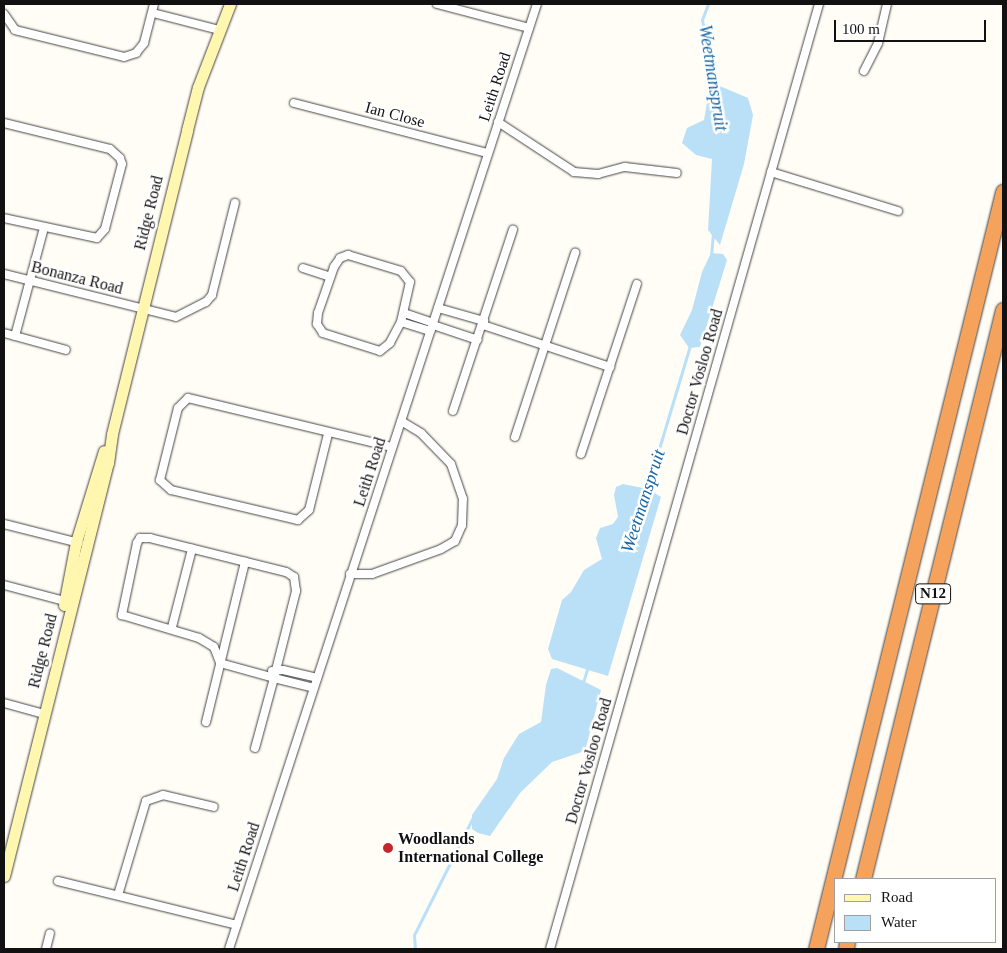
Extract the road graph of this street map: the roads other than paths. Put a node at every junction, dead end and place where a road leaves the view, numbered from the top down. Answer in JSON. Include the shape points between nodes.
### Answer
{"nodes":[{"id":1,"x":154,"y":4,"type":"edge"},
{"id":2,"x":230,"y":4,"type":"edge"},
{"id":3,"x":437,"y":4,"type":"edge"},
{"id":4,"x":537,"y":4,"type":"edge"},
{"id":5,"x":819,"y":4,"type":"edge"},
{"id":6,"x":887,"y":4,"type":"edge"},
{"id":7,"x":153,"y":13,"type":"junction"},
{"id":8,"x":4,"y":14,"type":"edge"},
{"id":9,"x":529,"y":28,"type":"junction"},
{"id":10,"x":220,"y":30,"type":"junction"},
{"id":11,"x":864,"y":72,"type":"dead end"},
{"id":12,"x":294,"y":103,"type":"dead end"},
{"id":13,"x":498,"y":122,"type":"junction"},
{"id":14,"x":4,"y":123,"type":"edge"},
{"id":15,"x":488,"y":153,"type":"junction"},
{"id":16,"x":771,"y":172,"type":"junction"},
{"id":17,"x":677,"y":173,"type":"dead end"},
{"id":18,"x":1003,"y":192,"type":"edge"},
{"id":19,"x":235,"y":203,"type":"dead end"},
{"id":20,"x":898,"y":211,"type":"dead end"},
{"id":21,"x":4,"y":218,"type":"edge"},
{"id":22,"x":44,"y":228,"type":"junction"},
{"id":23,"x":513,"y":230,"type":"dead end"},
{"id":24,"x":575,"y":252,"type":"dead end"},
{"id":25,"x":303,"y":268,"type":"dead end"},
{"id":26,"x":4,"y":274,"type":"edge"},
{"id":27,"x":330,"y":277,"type":"junction"},
{"id":28,"x":30,"y":280,"type":"junction"},
{"id":29,"x":637,"y":284,"type":"dead end"},
{"id":30,"x":143,"y":308,"type":"junction"},
{"id":31,"x":438,"y":308,"type":"junction"},
{"id":32,"x":1003,"y":310,"type":"edge"},
{"id":33,"x":404,"y":313,"type":"junction"},
{"id":34,"x":401,"y":322,"type":"junction"},
{"id":35,"x":484,"y":323,"type":"junction"},
{"id":36,"x":432,"y":326,"type":"junction"},
{"id":37,"x":4,"y":333,"type":"edge"},
{"id":38,"x":15,"y":336,"type":"junction"},
{"id":39,"x":478,"y":340,"type":"junction"},
{"id":40,"x":545,"y":345,"type":"junction"},
{"id":41,"x":66,"y":350,"type":"dead end"},
{"id":42,"x":610,"y":367,"type":"junction"},
{"id":43,"x":453,"y":411,"type":"dead end"},
{"id":44,"x":401,"y":421,"type":"junction"},
{"id":45,"x":328,"y":434,"type":"junction"},
{"id":46,"x":515,"y":437,"type":"dead end"},
{"id":47,"x":392,"y":447,"type":"junction"},
{"id":48,"x":581,"y":454,"type":"dead end"},
{"id":49,"x":4,"y":524,"type":"edge"},
{"id":50,"x":82,"y":544,"type":"junction"},
{"id":51,"x":192,"y":549,"type":"junction"},
{"id":52,"x":245,"y":562,"type":"junction"},
{"id":53,"x":350,"y":574,"type":"junction"},
{"id":54,"x":4,"y":585,"type":"edge"},
{"id":55,"x":69,"y":602,"type":"junction"},
{"id":56,"x":172,"y":628,"type":"junction"},
{"id":57,"x":220,"y":663,"type":"junction"},
{"id":58,"x":276,"y":669,"type":"junction"},
{"id":59,"x":270,"y":676,"type":"junction"},
{"id":60,"x":317,"y":678,"type":"junction"},
{"id":61,"x":314,"y":688,"type":"junction"},
{"id":62,"x":4,"y":703,"type":"edge"},
{"id":63,"x":41,"y":713,"type":"junction"},
{"id":64,"x":206,"y":722,"type":"dead end"},
{"id":65,"x":255,"y":748,"type":"dead end"},
{"id":66,"x":214,"y":807,"type":"dead end"},
{"id":67,"x":4,"y":853,"type":"edge"},
{"id":68,"x":4,"y":876,"type":"edge"},
{"id":69,"x":863,"y":878,"type":"edge"},
{"id":70,"x":58,"y":880,"type":"dead end"},
{"id":71,"x":118,"y":896,"type":"junction"},
{"id":72,"x":237,"y":925,"type":"junction"},
{"id":73,"x":50,"y":933,"type":"dead end"},
{"id":74,"x":46,"y":949,"type":"edge"},
{"id":75,"x":229,"y":949,"type":"edge"},
{"id":76,"x":550,"y":949,"type":"edge"},
{"id":77,"x":816,"y":949,"type":"edge"}],
"edges":[{"from":1,"to":7,"type":"street"},
{"from":2,"to":10,"type":"main road","name":"Ridge Road"},
{"from":3,"to":9,"type":"street"},
{"from":4,"to":9,"type":"street","name":"Leith Road"},
{"from":5,"to":16,"type":"street","name":"Doctor Vosloo Road"},
{"from":6,"to":11,"type":"street","via":[[878,44]]},
{"from":7,"to":8,"type":"street","via":[[140,50],[124,57],[15,30]]},
{"from":7,"to":10,"type":"street"},
{"from":9,"to":13,"type":"street","name":"Leith Road"},
{"from":10,"to":30,"type":"main road","name":"Ridge Road","via":[[198,87]]},
{"from":12,"to":15,"type":"street","name":"Ian Close"},
{"from":13,"to":15,"type":"street","name":"Leith Road"},
{"from":13,"to":17,"type":"street","via":[[574,172],[598,174],[625,167]]},
{"from":14,"to":22,"type":"street","via":[[110,150],[121,161],[105,229],[100,236],[92,239]]},
{"from":15,"to":31,"type":"street","name":"Leith Road"},
{"from":16,"to":20,"type":"street"},
{"from":16,"to":76,"type":"street","name":"Doctor Vosloo Road"},
{"from":18,"to":77,"type":"highway","number":"N12"},
{"from":19,"to":30,"type":"street","name":"Bonanza Road","via":[[210,298],[176,317]]},
{"from":21,"to":22,"type":"street"},
{"from":22,"to":28,"type":"street"},
{"from":23,"to":35,"type":"street"},
{"from":24,"to":40,"type":"street"},
{"from":25,"to":27,"type":"street"},
{"from":26,"to":28,"type":"street","name":"Bonanza Road"},
{"from":27,"to":33,"type":"street","via":[[340,258],[348,255],[401,272],[410,282]]},
{"from":27,"to":34,"type":"street","via":[[317,318],[323,334],[380,351],[390,343]]},
{"from":28,"to":30,"type":"street","name":"Bonanza Road"},
{"from":28,"to":38,"type":"street"},
{"from":29,"to":42,"type":"street"},
{"from":30,"to":50,"type":"main road","name":"Ridge Road","via":[[112,434],[111,451]]},
{"from":31,"to":35,"type":"street"},
{"from":31,"to":36,"type":"street","name":"Leith Road"},
{"from":32,"to":69,"type":"highway","number":"N12"},
{"from":33,"to":34,"type":"street"},
{"from":33,"to":36,"type":"street"},
{"from":34,"to":36,"type":"street"},
{"from":35,"to":39,"type":"street"},
{"from":35,"to":40,"type":"street"},
{"from":36,"to":39,"type":"street"},
{"from":36,"to":44,"type":"street","name":"Leith Road"},
{"from":37,"to":38,"type":"street"},
{"from":38,"to":41,"type":"street"},
{"from":39,"to":43,"type":"street"},
{"from":40,"to":42,"type":"street"},
{"from":40,"to":46,"type":"street"},
{"from":42,"to":48,"type":"street"},
{"from":44,"to":47,"type":"street","name":"Leith Road"},
{"from":44,"to":53,"type":"street","via":[[422,433],[451,464],[463,499],[462,526],[455,541],[441,549],[372,574]]},
{"from":45,"to":45,"type":"street","via":[[188,398],[178,408],[160,480],[171,490],[298,520],[309,510]]},
{"from":45,"to":47,"type":"street"},
{"from":47,"to":53,"type":"street","name":"Leith Road"},
{"from":49,"to":50,"type":"street"},
{"from":50,"to":55,"type":"main road","name":"Ridge Road"},
{"from":51,"to":52,"type":"street"},
{"from":51,"to":56,"type":"street"},
{"from":51,"to":56,"type":"street","via":[[144,537],[137,543],[121,613]]},
{"from":52,"to":57,"type":"street"},
{"from":52,"to":58,"type":"street","via":[[286,572],[296,582]]},
{"from":53,"to":60,"type":"street","name":"Leith Road"},
{"from":54,"to":55,"type":"street"},
{"from":55,"to":63,"type":"main road","name":"Ridge Road"},
{"from":56,"to":57,"type":"street","via":[[209,643],[217,652]]},
{"from":57,"to":59,"type":"street"},
{"from":57,"to":64,"type":"street"},
{"from":58,"to":59,"type":"street"},
{"from":58,"to":60,"type":"street"},
{"from":59,"to":61,"type":"street"},
{"from":59,"to":65,"type":"street"},
{"from":60,"to":61,"type":"street","name":"Leith Road"},
{"from":61,"to":72,"type":"street","name":"Leith Road"},
{"from":62,"to":63,"type":"street"},
{"from":63,"to":67,"type":"main road","name":"Ridge Road"},
{"from":63,"to":68,"type":"main road","name":"Ridge Road"},
{"from":66,"to":71,"type":"street","via":[[163,795],[146,801]]},
{"from":70,"to":71,"type":"street"},
{"from":71,"to":72,"type":"street"},
{"from":72,"to":75,"type":"street","name":"Leith Road"},
{"from":73,"to":74,"type":"street"}]}
